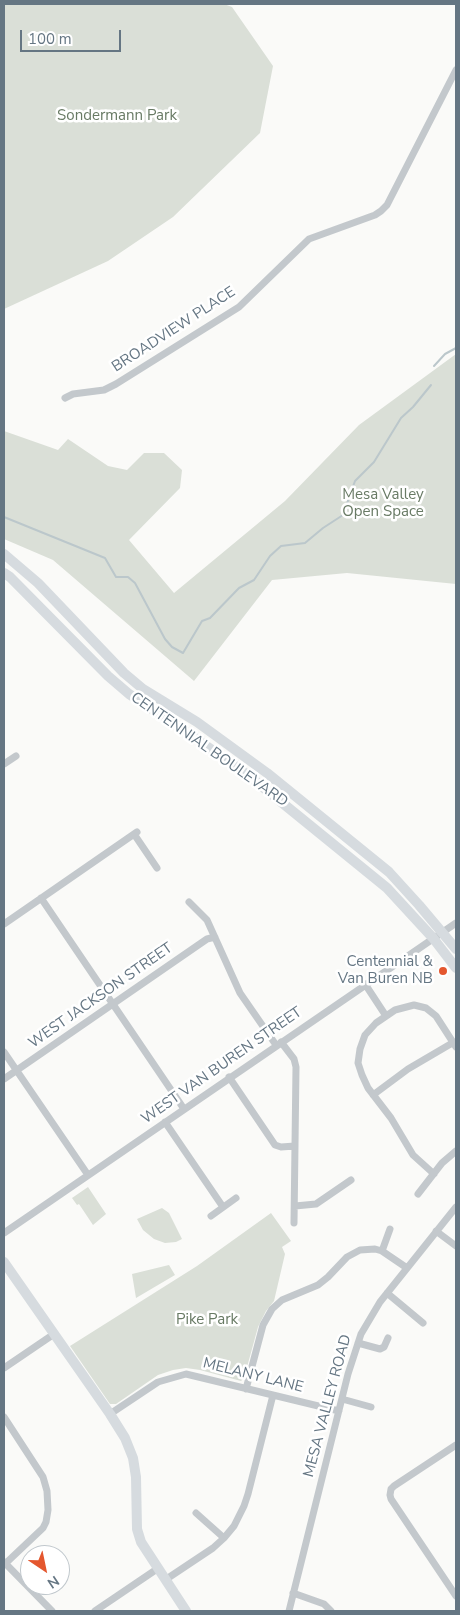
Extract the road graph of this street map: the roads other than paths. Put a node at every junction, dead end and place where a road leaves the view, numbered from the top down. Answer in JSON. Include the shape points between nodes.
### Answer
{"nodes":[{"id":1,"x":456,"y":70,"type":"edge"},
{"id":2,"x":65,"y":398,"type":"dead end"},
{"id":3,"x":4,"y":554,"type":"edge"},
{"id":4,"x":4,"y":573,"type":"edge"},
{"id":5,"x":16,"y":756,"type":"dead end"},
{"id":6,"x":4,"y":764,"type":"edge"},
{"id":7,"x":157,"y":868,"type":"dead end"},
{"id":8,"x":41,"y":898,"type":"junction"},
{"id":9,"x":189,"y":902,"type":"dead end"},
{"id":10,"x":456,"y":923,"type":"edge"},
{"id":11,"x":4,"y":924,"type":"edge"},
{"id":12,"x":438,"y":935,"type":"junction"},
{"id":13,"x":215,"y":937,"type":"junction"},
{"id":14,"x":456,"y":949,"type":"edge"},
{"id":15,"x":456,"y":968,"type":"edge"},
{"id":16,"x":365,"y":984,"type":"junction"},
{"id":17,"x":113,"y":1004,"type":"junction"},
{"id":18,"x":386,"y":1016,"type":"junction"},
{"id":19,"x":279,"y":1043,"type":"junction"},
{"id":20,"x":455,"y":1045,"type":"edge"},
{"id":21,"x":4,"y":1052,"type":"edge"},
{"id":22,"x":17,"y":1070,"type":"junction"},
{"id":23,"x":229,"y":1077,"type":"junction"},
{"id":24,"x":4,"y":1079,"type":"edge"},
{"id":25,"x":373,"y":1094,"type":"junction"},
{"id":26,"x":184,"y":1109,"type":"junction"},
{"id":27,"x":165,"y":1122,"type":"junction"},
{"id":28,"x":295,"y":1146,"type":"junction"},
{"id":29,"x":456,"y":1151,"type":"edge"},
{"id":30,"x":434,"y":1174,"type":"junction"},
{"id":31,"x":88,"y":1175,"type":"junction"},
{"id":32,"x":352,"y":1180,"type":"dead end"},
{"id":33,"x":418,"y":1194,"type":"dead end"},
{"id":34,"x":236,"y":1198,"type":"dead end"},
{"id":35,"x":295,"y":1206,"type":"junction"},
{"id":36,"x":223,"y":1207,"type":"junction"},
{"id":37,"x":456,"y":1207,"type":"edge"},
{"id":38,"x":211,"y":1216,"type":"dead end"},
{"id":39,"x":294,"y":1223,"type":"dead end"},
{"id":40,"x":390,"y":1229,"type":"dead end"},
{"id":41,"x":436,"y":1231,"type":"junction"},
{"id":42,"x":4,"y":1233,"type":"edge"},
{"id":43,"x":456,"y":1246,"type":"edge"},
{"id":44,"x":382,"y":1251,"type":"junction"},
{"id":45,"x":4,"y":1262,"type":"edge"},
{"id":46,"x":407,"y":1268,"type":"junction"},
{"id":47,"x":387,"y":1293,"type":"junction"},
{"id":48,"x":423,"y":1323,"type":"dead end"},
{"id":49,"x":54,"y":1334,"type":"junction"},
{"id":50,"x":388,"y":1338,"type":"dead end"},
{"id":51,"x":358,"y":1343,"type":"junction"},
{"id":52,"x":4,"y":1368,"type":"edge"},
{"id":53,"x":246,"y":1389,"type":"junction"},
{"id":54,"x":273,"y":1395,"type":"junction"},
{"id":55,"x":342,"y":1399,"type":"junction"},
{"id":56,"x":371,"y":1407,"type":"dead end"},
{"id":57,"x":339,"y":1411,"type":"junction"},
{"id":58,"x":110,"y":1414,"type":"junction"},
{"id":59,"x":4,"y":1417,"type":"edge"},
{"id":60,"x":456,"y":1446,"type":"edge"},
{"id":61,"x":196,"y":1513,"type":"dead end"},
{"id":62,"x":224,"y":1538,"type":"junction"},
{"id":63,"x":5,"y":1562,"type":"edge"},
{"id":64,"x":157,"y":1569,"type":"junction"},
{"id":65,"x":165,"y":1580,"type":"junction"},
{"id":66,"x":293,"y":1593,"type":"junction"},
{"id":67,"x":456,"y":1596,"type":"edge"},
{"id":68,"x":52,"y":1611,"type":"edge"},
{"id":69,"x":95,"y":1611,"type":"edge"},
{"id":70,"x":186,"y":1611,"type":"edge"},
{"id":71,"x":289,"y":1611,"type":"edge"},
{"id":72,"x":331,"y":1611,"type":"edge"}],
"edges":[{"from":1,"to":2,"type":"street","name":"BROADVIEW PLACE","via":[[381,211],[309,239],[239,307],[116,384],[104,390]]},
{"from":3,"to":12,"type":"main road","name":"CENTENNIAL BOULEVARD","via":[[38,583],[124,674],[267,773],[389,872]]},
{"from":4,"to":12,"type":"main road","name":"CENTENNIAL BOULEVARD","via":[[129,694],[292,809]]},
{"from":5,"to":6,"type":"street"},
{"from":7,"to":8,"type":"street","via":[[135,833]]},
{"from":8,"to":11,"type":"street"},
{"from":8,"to":17,"type":"street"},
{"from":9,"to":13,"type":"street","via":[[207,920]]},
{"from":10,"to":12,"type":"street","name":"WEST VAN BUREN STREET"},
{"from":12,"to":14,"type":"main road","name":"CENTENNIAL BOULEVARD"},
{"from":12,"to":15,"type":"main road","name":"CENTENNIAL BOULEVARD"},
{"from":12,"to":16,"type":"street","name":"WEST VAN BUREN STREET"},
{"from":13,"to":17,"type":"street","name":"WEST JACKSON STREET","via":[[207,939]]},
{"from":13,"to":19,"type":"street","via":[[240,993]]},
{"from":16,"to":18,"type":"street"},
{"from":16,"to":19,"type":"street","name":"WEST VAN BUREN STREET"},
{"from":17,"to":22,"type":"street","name":"WEST JACKSON STREET"},
{"from":17,"to":26,"type":"street"},
{"from":18,"to":20,"type":"street","via":[[408,1005],[426,1008],[442,1023]]},
{"from":18,"to":25,"type":"street","via":[[365,1035],[358,1056],[362,1075]]},
{"from":19,"to":23,"type":"street","name":"WEST VAN BUREN STREET"},
{"from":19,"to":28,"type":"street","via":[[294,1059],[296,1066]]},
{"from":20,"to":25,"type":"street","via":[[408,1069]]},
{"from":21,"to":22,"type":"street"},
{"from":22,"to":24,"type":"street","name":"WEST JACKSON STREET"},
{"from":22,"to":31,"type":"street"},
{"from":23,"to":26,"type":"street","name":"WEST VAN BUREN STREET"},
{"from":23,"to":28,"type":"street","via":[[275,1145]]},
{"from":25,"to":30,"type":"street","via":[[414,1155]]},
{"from":26,"to":27,"type":"street","name":"WEST VAN BUREN STREET"},
{"from":27,"to":31,"type":"street","name":"WEST VAN BUREN STREET"},
{"from":27,"to":36,"type":"street"},
{"from":28,"to":35,"type":"street"},
{"from":29,"to":30,"type":"street"},
{"from":30,"to":33,"type":"street"},
{"from":31,"to":42,"type":"street","name":"WEST VAN BUREN STREET"},
{"from":32,"to":35,"type":"street","via":[[316,1204]]},
{"from":34,"to":36,"type":"street"},
{"from":35,"to":39,"type":"street"},
{"from":36,"to":38,"type":"street"},
{"from":37,"to":41,"type":"street","name":"MESA VALLEY ROAD"},
{"from":40,"to":44,"type":"street"},
{"from":41,"to":43,"type":"street"},
{"from":41,"to":46,"type":"street","name":"MESA VALLEY ROAD"},
{"from":44,"to":46,"type":"street"},
{"from":44,"to":53,"type":"street","via":[[366,1249],[352,1252],[324,1281],[277,1304],[264,1325]]},
{"from":45,"to":49,"type":"main road"},
{"from":46,"to":47,"type":"street","name":"MESA VALLEY ROAD"},
{"from":47,"to":48,"type":"street"},
{"from":47,"to":51,"type":"street","name":"MESA VALLEY ROAD","via":[[373,1312]]},
{"from":49,"to":52,"type":"street"},
{"from":49,"to":58,"type":"main road"},
{"from":50,"to":51,"type":"street","via":[[380,1349]]},
{"from":51,"to":55,"type":"street","name":"MESA VALLEY ROAD"},
{"from":53,"to":54,"type":"street","name":"MELANY LANE"},
{"from":53,"to":58,"type":"street","name":"MELANY LANE","via":[[192,1375],[174,1376],[158,1382]]},
{"from":54,"to":57,"type":"street","name":"MELANY LANE"},
{"from":54,"to":62,"type":"street","via":[[244,1506]]},
{"from":55,"to":56,"type":"street"},
{"from":55,"to":57,"type":"street","name":"MESA VALLEY ROAD"},
{"from":57,"to":66,"type":"street","name":"MESA VALLEY ROAD"},
{"from":58,"to":64,"type":"main road","via":[[133,1458],[139,1537]]},
{"from":59,"to":63,"type":"street","via":[[43,1477],[48,1510],[43,1528]]},
{"from":60,"to":67,"type":"street","via":[[394,1486],[390,1495]]},
{"from":61,"to":62,"type":"street"},
{"from":62,"to":65,"type":"street"},
{"from":63,"to":68,"type":"street"},
{"from":64,"to":65,"type":"main road"},
{"from":64,"to":69,"type":"street"},
{"from":65,"to":70,"type":"main road"},
{"from":66,"to":71,"type":"street","name":"MESA VALLEY ROAD"},
{"from":66,"to":72,"type":"street","via":[[324,1604]]}]}
